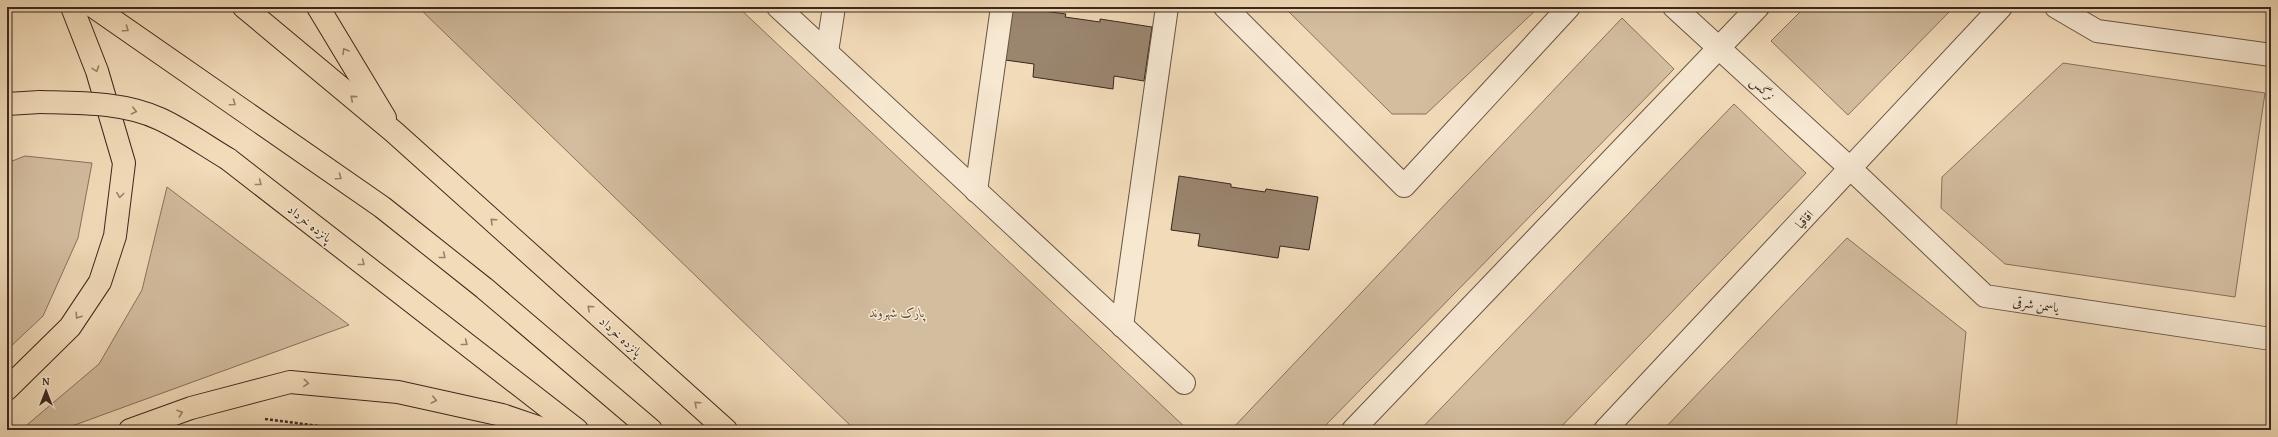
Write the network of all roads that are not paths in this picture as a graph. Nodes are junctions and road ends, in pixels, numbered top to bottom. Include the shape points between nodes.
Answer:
1 (72, 7) edge
2 (94, 7) edge
3 (244, 7) edge
4 (318, 7) edge
5 (778, 7) edge
6 (834, 7) edge
7 (1002, 7) edge
8 (1167, 7) edge
9 (1225, 7) edge
10 (1569, 7) edge
11 (1674, 7) edge
12 (1758, 7) edge
13 (2001, 7) edge
14 (2056, 7) edge
15 (1719, 47) junction
16 (827, 52) junction
17 (2271, 55) edge
18 (7, 104) edge
19 (394, 132) junction
20 (1851, 169) junction
21 (976, 191) junction
22 (1122, 326) junction
23 (2271, 339) edge
24 (1184, 384) dead end
25 (7, 389) edge
26 (130, 430) edge
27 (546, 430) edge
28 (577, 430) edge
29 (650, 430) edge
30 (726, 430) edge
31 (1353, 430) edge
32 (1605, 430) edge

1 -> 25 main road via 97,71 124,163 115,236 100,282 70,328
2 -> 29 main road via 382,207 484,288
19 -> 3 main road, پانزده خرداد
19 -> 4 main road
5 - 16 street
6 - 16 street
7 - 21 street
8 - 22 street
9 - 10 street via 1404,186
11 - 15 street, نرگس
12 - 15 street
13 - 20 street, اقاقیا
14 - 17 street via 2097,30
15 - 20 street, نرگس
15 - 31 street
16 - 21 street
18 -> 28 main road, پانزده خرداد, bridge via 101,104 137,111 160,119 228,159
30 -> 19 main road, پانزده خرداد
20 - 23 street, یاسمن شرقی via 1985,296
20 - 32 street, اقاقیا
21 - 22 street
22 - 24 street
26 -> 27 main road via 191,408 290,382 398,392 502,415

